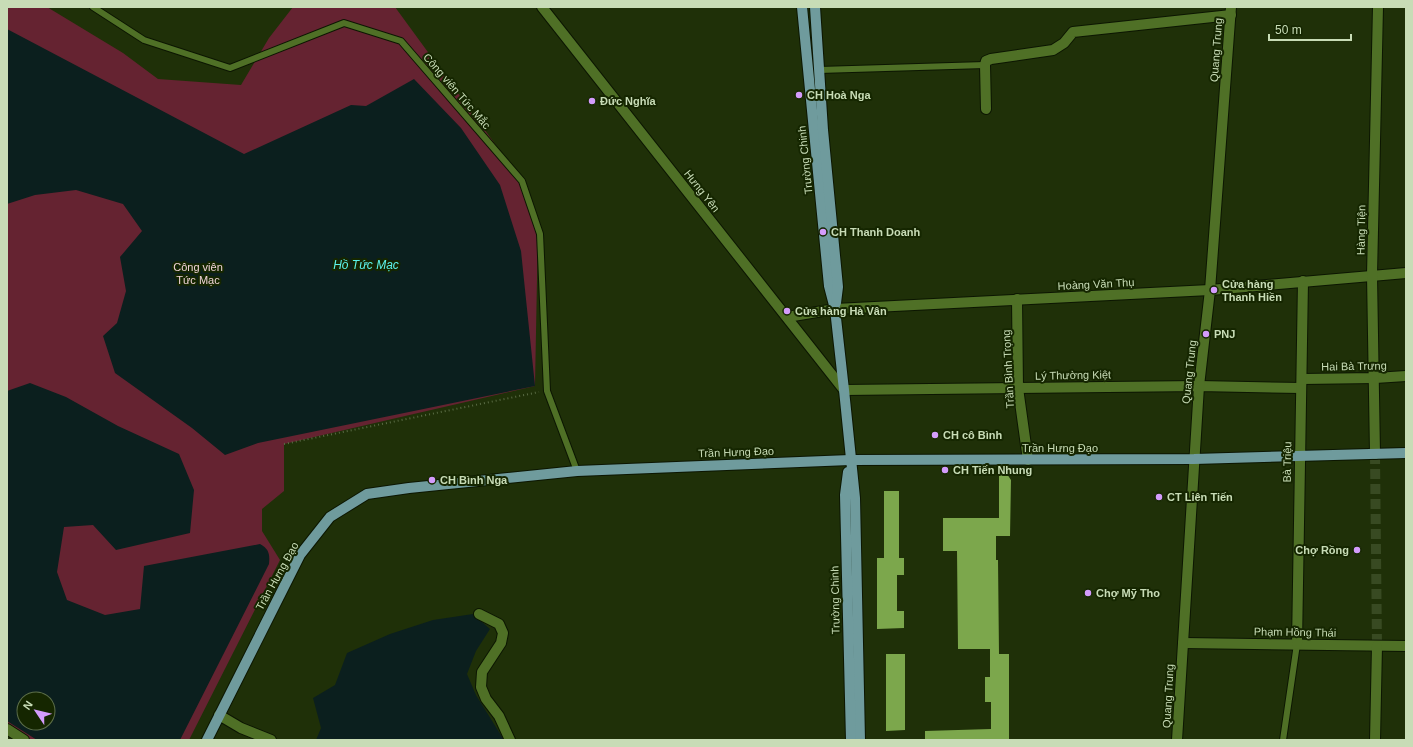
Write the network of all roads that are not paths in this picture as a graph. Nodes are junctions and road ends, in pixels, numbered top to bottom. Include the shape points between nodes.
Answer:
1 (93, 7) edge
2 (542, 7) edge
3 (802, 7) edge
4 (815, 7) edge
5 (1378, 7) edge
6 (1231, 11) edge
7 (985, 65) junction
8 (819, 70) junction
9 (986, 109) dead end
10 (819, 131) junction
11 (1406, 273) edge
12 (1372, 275) junction
13 (1303, 281) junction
14 (1210, 290) junction
15 (1017, 300) junction
16 (835, 309) junction
17 (787, 317) junction
18 (1406, 376) edge
19 (1375, 378) junction
20 (1301, 383) junction
21 (1199, 386) junction
22 (1018, 388) junction
23 (844, 390) junction
24 (1375, 454) junction
25 (1406, 454) edge
26 (1299, 457) junction
27 (1194, 459) junction
28 (850, 460) junction
29 (1028, 460) junction
30 (577, 471) junction
31 (479, 614) dead end
32 (1183, 643) junction
33 (1297, 644) junction
34 (1377, 646) junction
35 (1406, 646) edge
36 (219, 715) junction
37 (7, 729) edge
38 (24, 740) edge
39 (206, 740) edge
40 (271, 740) edge
41 (510, 740) edge
42 (851, 740) edge
43 (860, 740) edge
44 (1177, 740) edge
45 (1283, 740) edge
46 (1375, 740) edge

1 - 30 lane, Công viên Tức Mắc via 144,40 230,68 344,23 401,41 522,181 540,234 547,391
2 - 17 street, Hưng Yên
3 - 10 main road, Trường Chinh
4 - 8 main road, Trường Chinh
5 - 12 street, Hàng Tiện
6 - 7 street via 1073,32 1064,43 1053,50 991,59 986,61
6 - 14 street, Quang Trung
7 - 8 lane
7 - 9 street
8 - 10 main road, Trường Chinh
10 - 16 main road, Trường Chinh via 830,286
11 - 12 street, Hoàng Văn Thụ
12 - 13 street, Hoàng Văn Thụ
12 - 19 street, Hàng Tiện
13 - 14 street, Hoàng Văn Thụ
13 - 20 street, Bà Triệu
14 - 15 street, Hoàng Văn Thụ
14 - 21 street, Quang Trung
15 - 16 street, Hoàng Văn Thụ
15 - 22 street, Trần Bình Trọng
16 - 17 street, Hoàng Văn Thụ
16 - 23 main road, Trường Chinh
17 - 23 street, Hưng Yên
18 - 19 street, Hai Bà Trưng
19 - 20 street, Hai Bà Trưng
19 - 24 street, Hàng Tiện
20 - 21 street, Lý Thường Kiệt
20 - 26 street, Bà Triệu
21 - 22 street, Lý Thường Kiệt
21 - 27 street, Quang Trung
22 - 23 street, Lý Thường Kiệt
22 - 29 street, Trần Bình Trọng
23 - 28 main road, Trường Chinh
24 - 25 main road, Trần Hưng Đạo
24 - 26 main road, Trần Hưng Đạo
26 - 27 main road, Trần Hưng Đạo
26 - 33 street, Bà Triệu
27 - 29 main road, Trần Hưng Đạo
27 - 32 street, Quang Trung
28 - 29 main road, Trần Hưng Đạo
28 - 30 main road, Trần Hưng Đạo
28 - 42 main road, Trường Chinh via 845,495
28 - 43 main road, Trường Chinh via 855,498
30 - 36 main road, Trần Hưng Đạo via 367,494 330,517 300,554
31 - 41 street via 499,624 503,633 501,643 482,672 481,687
32 - 33 street, Phạm Hồng Thái
32 - 44 street, Quang Trung
33 - 34 street, Phạm Hồng Thái
33 - 45 lane
34 - 35 street, Phạm Hồng Thái
34 - 46 street
36 - 39 main road, Trần Hưng Đạo
36 - 40 street via 241,728
37 - 38 street

